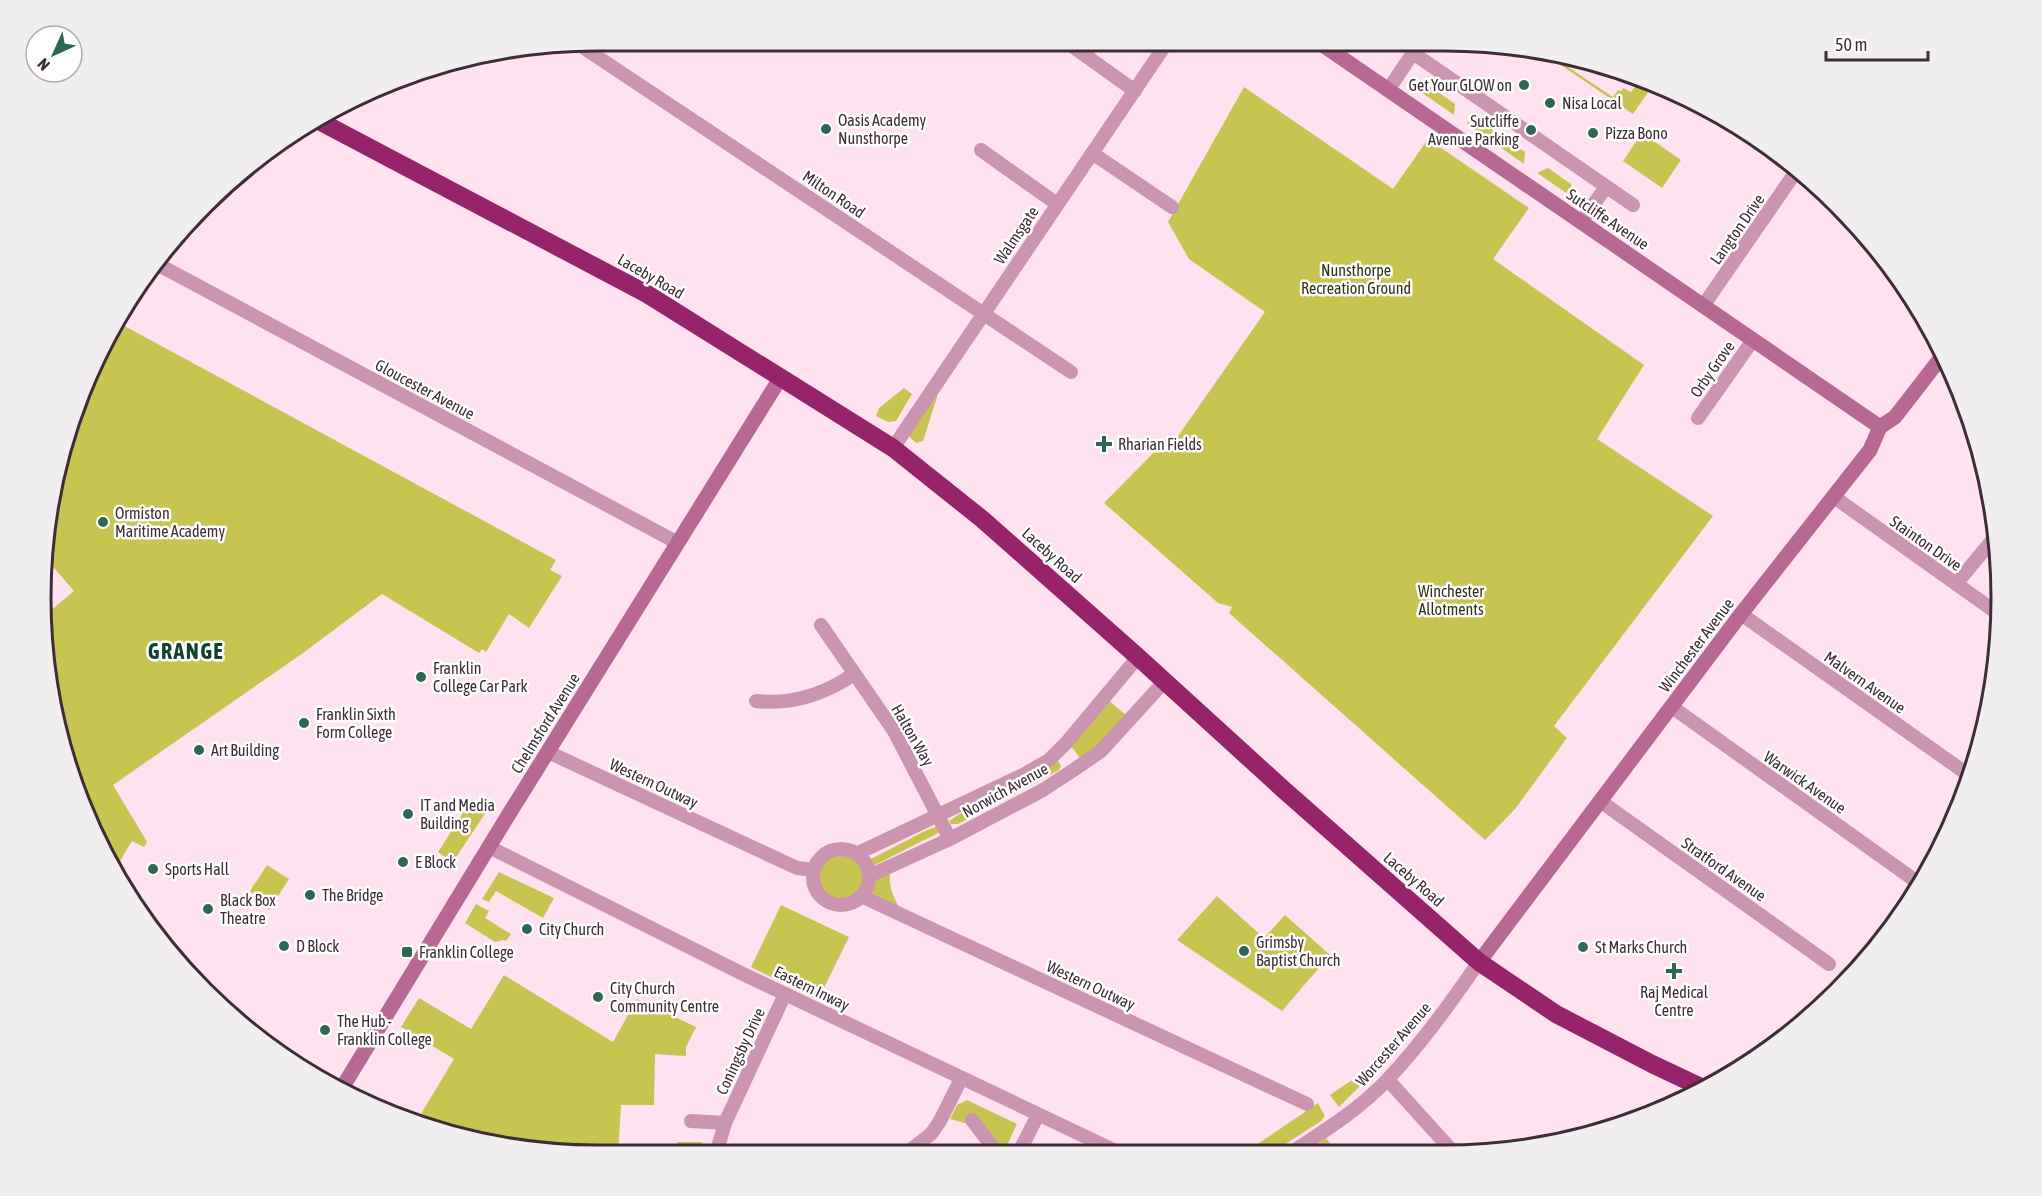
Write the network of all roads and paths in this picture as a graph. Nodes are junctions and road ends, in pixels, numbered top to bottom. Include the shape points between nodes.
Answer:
1 (589, 51) edge
2 (1079, 51) edge
3 (1161, 51) edge
4 (1330, 51) edge
5 (1410, 51) edge
6 (1418, 51) edge
7 (1388, 90) junction
8 (1135, 91) junction
9 (324, 124) edge
10 (981, 150) dead end
11 (1092, 153) junction
12 (1792, 177) edge
13 (1606, 186) junction
14 (1057, 204) junction
15 (1634, 205) dead end
16 (1172, 207) dead end
17 (1581, 222) junction
18 (163, 267) edge
19 (1703, 306) junction
20 (983, 314) junction
21 (1753, 340) junction
22 (1937, 361) edge
23 (1071, 372) dead end
24 (781, 377) junction
25 (1698, 418) dead end
26 (1880, 427) junction
27 (893, 448) junction
28 (1834, 497) junction
29 (678, 543) junction
30 (1988, 545) edge
31 (1956, 584) junction
32 (1991, 608) edge
33 (1741, 614) junction
34 (821, 625) dead end
35 (1138, 657) junction
36 (854, 674) junction
37 (1164, 682) junction
38 (756, 701) dead end
39 (1672, 707) junction
40 (1059, 751) junction
41 (548, 752) junction
42 (1075, 770) junction
43 (1963, 771) edge
44 (1600, 801) junction
45 (938, 816) junction
46 (950, 838) junction
47 (489, 847) junction
48 (856, 854) junction
49 (814, 870) junction
50 (868, 876) junction
51 (1913, 879) edge
52 (861, 896) junction
53 (1479, 962) junction
54 (1829, 964) dead end
55 (785, 994) junction
56 (961, 1079) junction
57 (1388, 1080) junction
58 (345, 1083) edge
59 (1695, 1084) edge
60 (1307, 1104) dead end
61 (1038, 1115) junction
62 (972, 1120) dead end
63 (691, 1121) dead end
64 (725, 1123) junction
65 (719, 1145) edge
66 (917, 1145) edge
67 (991, 1145) edge
68 (1023, 1145) edge
69 (1103, 1145) edge
70 (1302, 1145) edge
71 (1447, 1145) edge

1 - 20 street, Milton Road
2 - 8 street
3 - 8 street, Walmsgate
4 - 7 street, Sutcliffe Avenue
5 - 7 street
6 - 13 street
7 - 17 street, Sutcliffe Avenue
8 - 11 street, Walmsgate
9 - 24 highway, Laceby Road via 647,294
10 - 14 street
11 - 14 street, Walmsgate
11 - 16 street
12 - 19 street, Langton Drive
13 - 15 street
13 - 17 street
14 - 20 street, Walmsgate
17 - 19 street, Sutcliffe Avenue
18 - 29 street, Gloucester Avenue
19 - 21 street, Sutcliffe Avenue
20 - 23 street, Milton Road
20 - 27 street, Walmsgate
21 - 25 street, Orby Grove
21 - 26 street, Sutcliffe Avenue
22 - 26 street, Winchester Avenue via 1895,417
24 - 27 highway, Laceby Road
24 - 29 street, Chelmsford Avenue
26 - 28 street, Winchester Avenue via 1870,450
27 - 35 highway, Laceby Road via 982,519
28 - 31 street, Stainton Drive
28 - 33 street, Winchester Avenue
29 - 41 street, Chelmsford Avenue
30 - 31 street
31 - 32 street, Stainton Drive
33 - 39 street, Winchester Avenue
33 - 43 street, Malvern Avenue
34 - 36 street, Halton Way
35 - 37 highway, Laceby Road
35 - 40 street, Norwich Avenue
36 - 38 street via 834,688 808,697
36 - 45 street, Halton Way via 894,731
37 - 42 street, Norwich Avenue via 1101,751
37 - 53 highway, Laceby Road
39 - 44 street, Winchester Avenue
39 - 51 street, Warwick Avenue
40 - 42 street, Norwich Avenue
40 - 45 street, Norwich Avenue via 1023,775
41 - 47 street, Chelmsford Avenue
41 - 49 street, Western Outway via 797,868
42 - 46 street, Norwich Avenue
44 - 53 street, Winchester Avenue
44 - 54 street, Stratford Avenue
45 - 46 street, Norwich Avenue
45 - 48 street, Norwich Avenue
46 - 50 street, Norwich Avenue
47 - 55 street, Eastern Inway
47 - 58 street, Chelmsford Avenue
48 - 49 street via 833,850 818,861
48 - 50 street via 863,860
49 - 52 street via 815,888 827,901 844,904
50 - 52 street
52 - 60 street, Western Outway
53 - 57 street, Worcester Avenue
53 - 59 highway, Laceby Road via 1556,1014
55 - 56 street, Eastern Inway
55 - 64 street, Coningsby Drive
56 - 61 street, Eastern Inway
56 - 66 street via 931,1134
57 - 70 street, Worcester Avenue
57 - 71 street
61 - 68 street
61 - 69 street, Eastern Inway
62 - 67 street
63 - 64 street
64 - 65 street, Coningsby Drive

